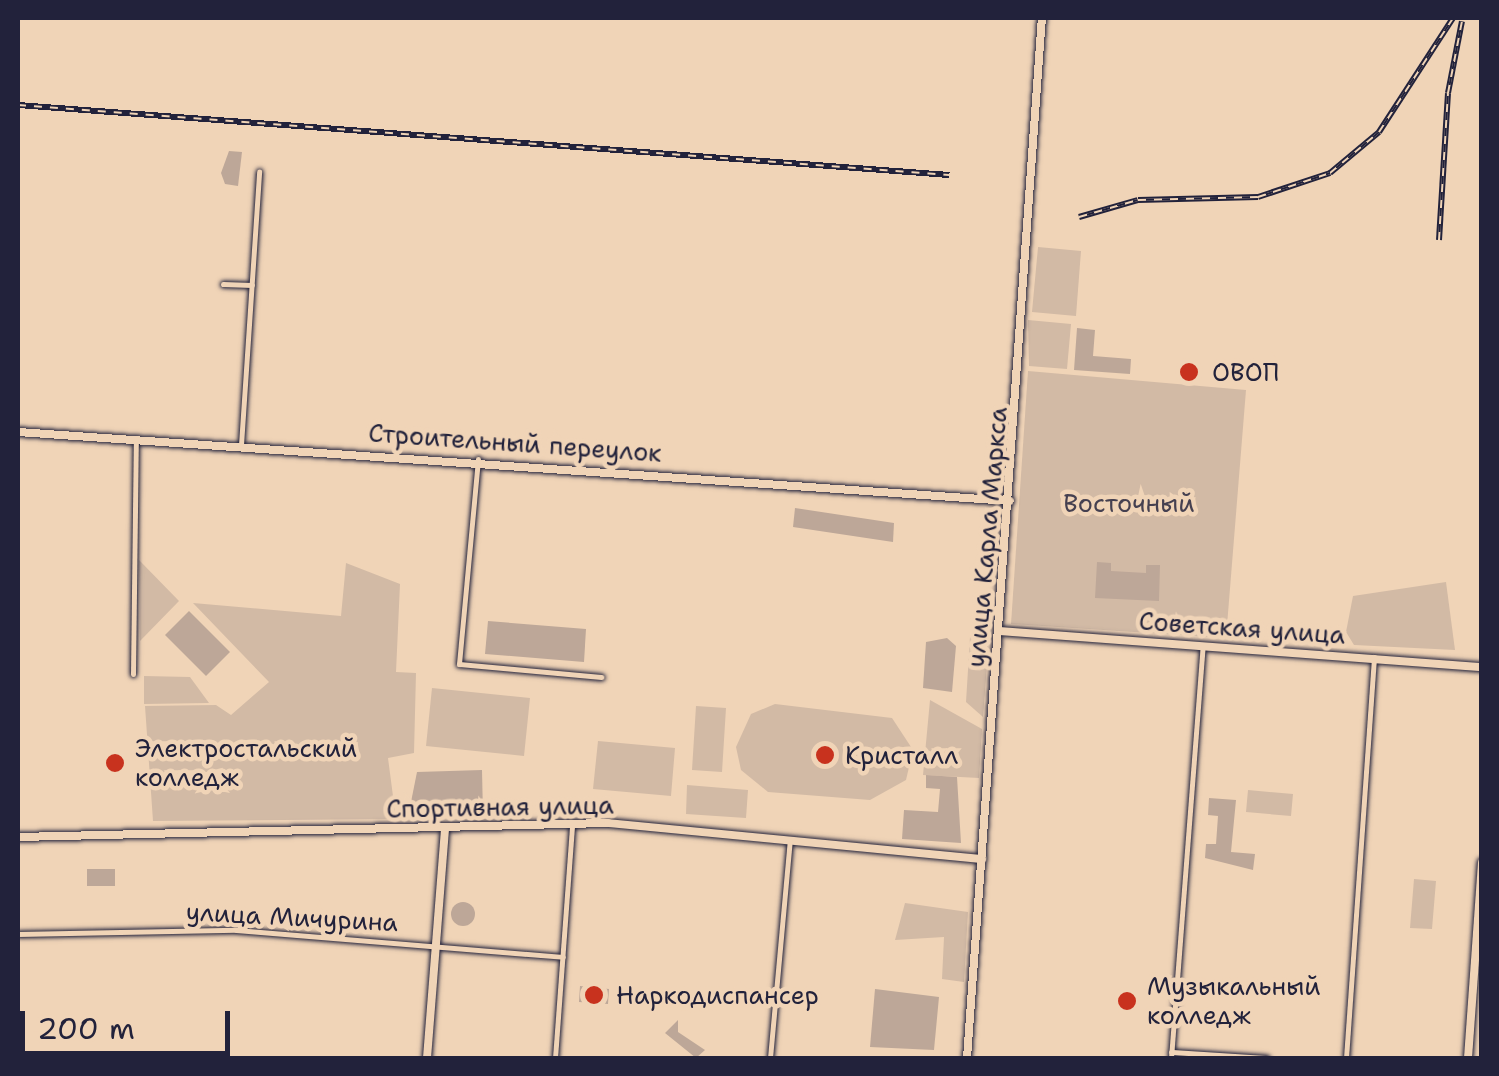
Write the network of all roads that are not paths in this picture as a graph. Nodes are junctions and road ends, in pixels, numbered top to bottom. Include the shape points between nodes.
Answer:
1 (1042, 18) edge
2 (259, 172) dead end
3 (222, 284) dead end
4 (252, 285) junction
5 (18, 432) edge
6 (136, 439) junction
7 (240, 445) junction
8 (478, 459) junction
9 (1010, 501) junction
10 (1000, 631) junction
11 (1203, 645) junction
12 (1374, 657) junction
13 (1482, 667) edge
14 (133, 674) dead end
15 (601, 677) dead end
16 (572, 824) junction
17 (445, 829) junction
18 (18, 837) edge
19 (790, 840) junction
20 (982, 859) junction
21 (1482, 863) edge
22 (18, 934) edge
23 (435, 945) junction
24 (563, 958) junction
25 (1171, 1055) edge
26 (426, 1058) edge
27 (555, 1058) edge
28 (770, 1058) edge
29 (967, 1058) edge
30 (1267, 1058) edge
31 (1346, 1058) edge
32 (1468, 1058) edge

1 - 9 street, улица Карла Маркса
2 - 4 street
3 - 4 street
4 - 7 street
5 - 6 street, Строительный переулок
6 - 7 street, Строительный переулок
6 - 14 street
7 - 8 street, Строительный переулок
8 - 9 street, Строительный переулок
8 - 15 street via 459,664
9 - 10 street, улица Карла Маркса
10 - 11 street, Советская улица
10 - 20 street, улица Карла Маркса
11 - 12 street, Советская улица
11 - 25 street
12 - 13 street, Советская улица
12 - 31 street
16 - 17 street, Спортивная улица
16 - 19 street, Спортивная улица
16 - 24 street
17 - 18 street, Спортивная улица
17 - 23 street
19 - 20 street, Спортивная улица
19 - 28 street
20 - 29 street, улица Карла Маркса
21 - 32 street
22 - 23 street, улица Мичурина via 236,930
23 - 24 street, улица Мичурина
23 - 26 street
24 - 27 street
25 - 30 street

